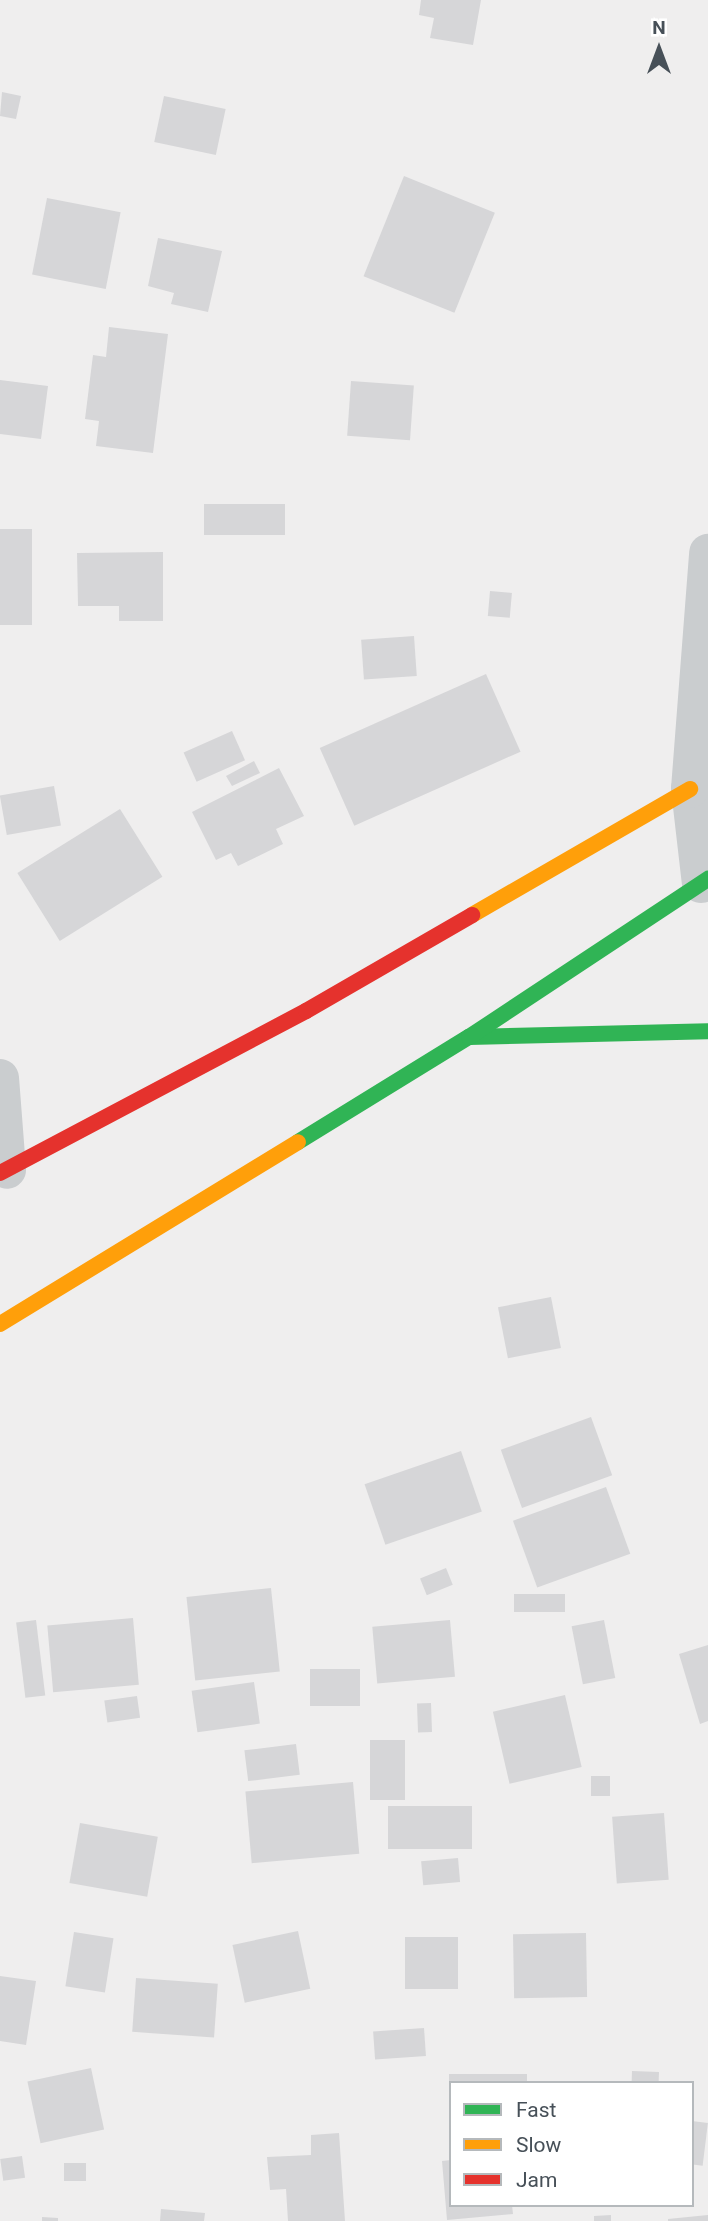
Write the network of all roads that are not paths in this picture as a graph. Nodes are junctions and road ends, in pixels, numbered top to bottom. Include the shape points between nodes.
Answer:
1 (708, 553) edge
2 (690, 789) junction
3 (704, 882) edge
4 (708, 1031) edge
5 (469, 1037) junction
6 (0, 1079) edge
7 (4, 1172) edge
8 (0, 1324) edge

1 - 2 street
2 - 3 street
2 - 7 street via 306,1011
3 - 5 street
4 - 5 street
5 - 8 street
6 - 7 street

